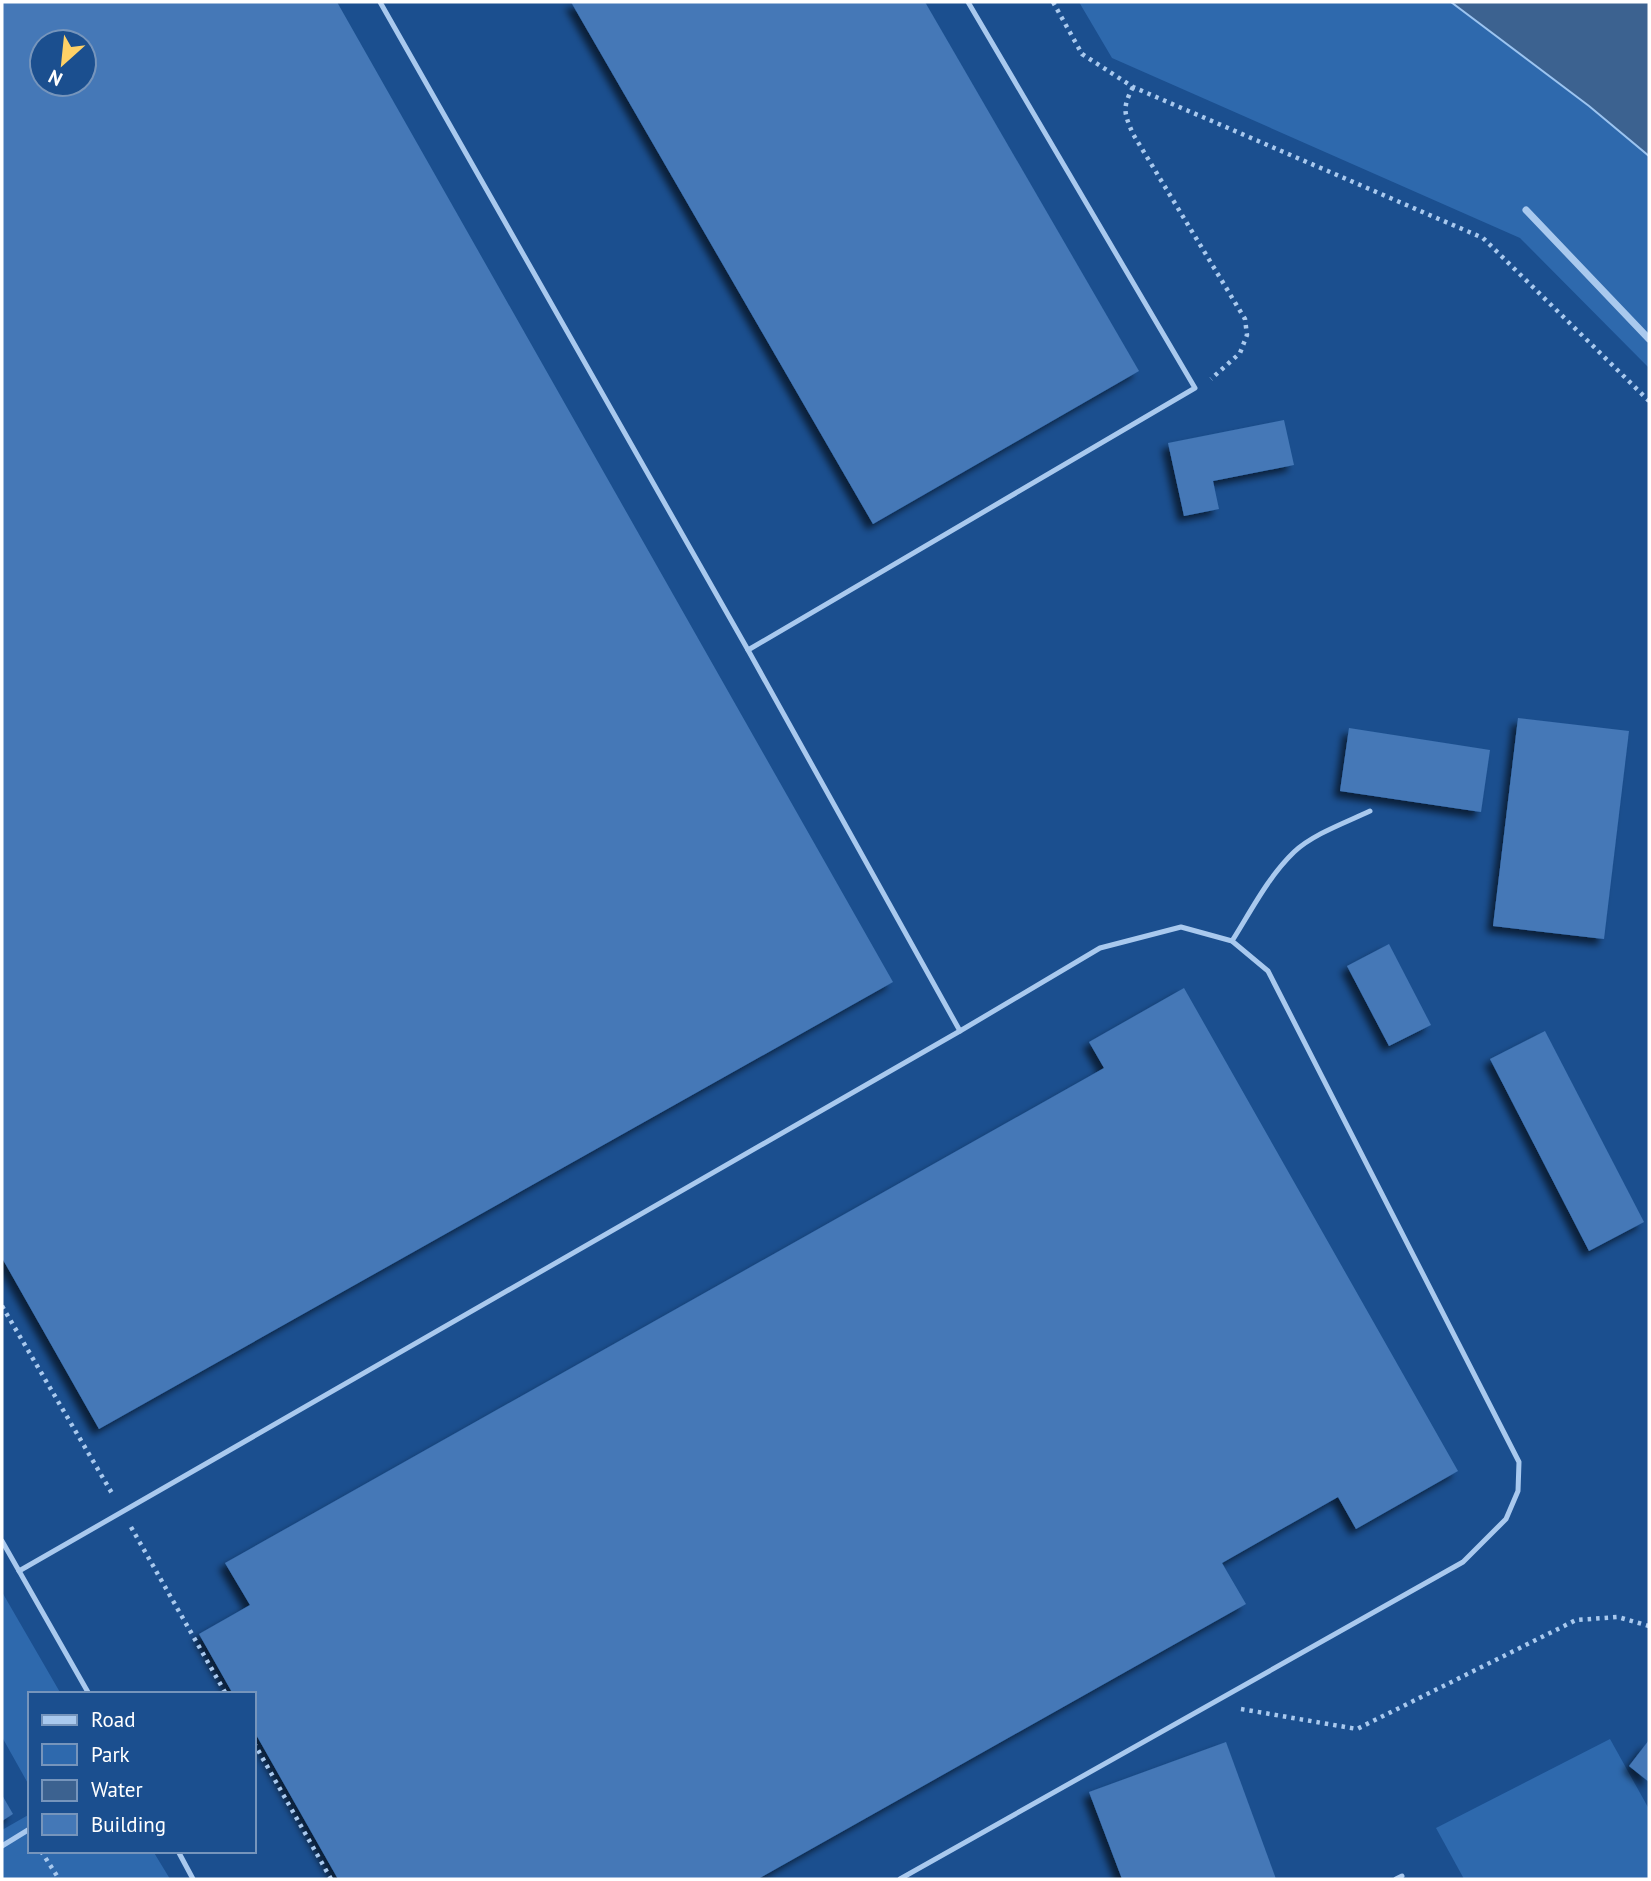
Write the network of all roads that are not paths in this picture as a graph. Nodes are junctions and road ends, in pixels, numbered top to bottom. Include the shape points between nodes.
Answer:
1 (380, 2) edge
2 (968, 2) edge
3 (1526, 210) dead end
4 (1649, 339) edge
5 (748, 650) junction
6 (1370, 811) dead end
7 (1232, 941) junction
8 (960, 1031) junction
9 (2, 1541) edge
10 (19, 1571) junction
11 (88, 1692) edge
12 (28, 1830) dead end
13 (2, 1846) edge
14 (179, 1853) edge
15 (1402, 1876) dead end
16 (193, 1879) edge
17 (900, 1879) edge
18 (1396, 1879) edge

1 - 5 lane
2 - 5 lane via 1195,388
3 - 4 street
5 - 8 lane
6 - 7 lane via 1295,850 1271,878
7 - 8 lane via 1181,927 1100,948
7 - 17 lane via 1268,971 1519,1462 1518,1491 1506,1519 1463,1562
8 - 10 lane
9 - 10 lane
10 - 11 lane
12 - 13 lane
14 - 16 lane
15 - 18 lane

